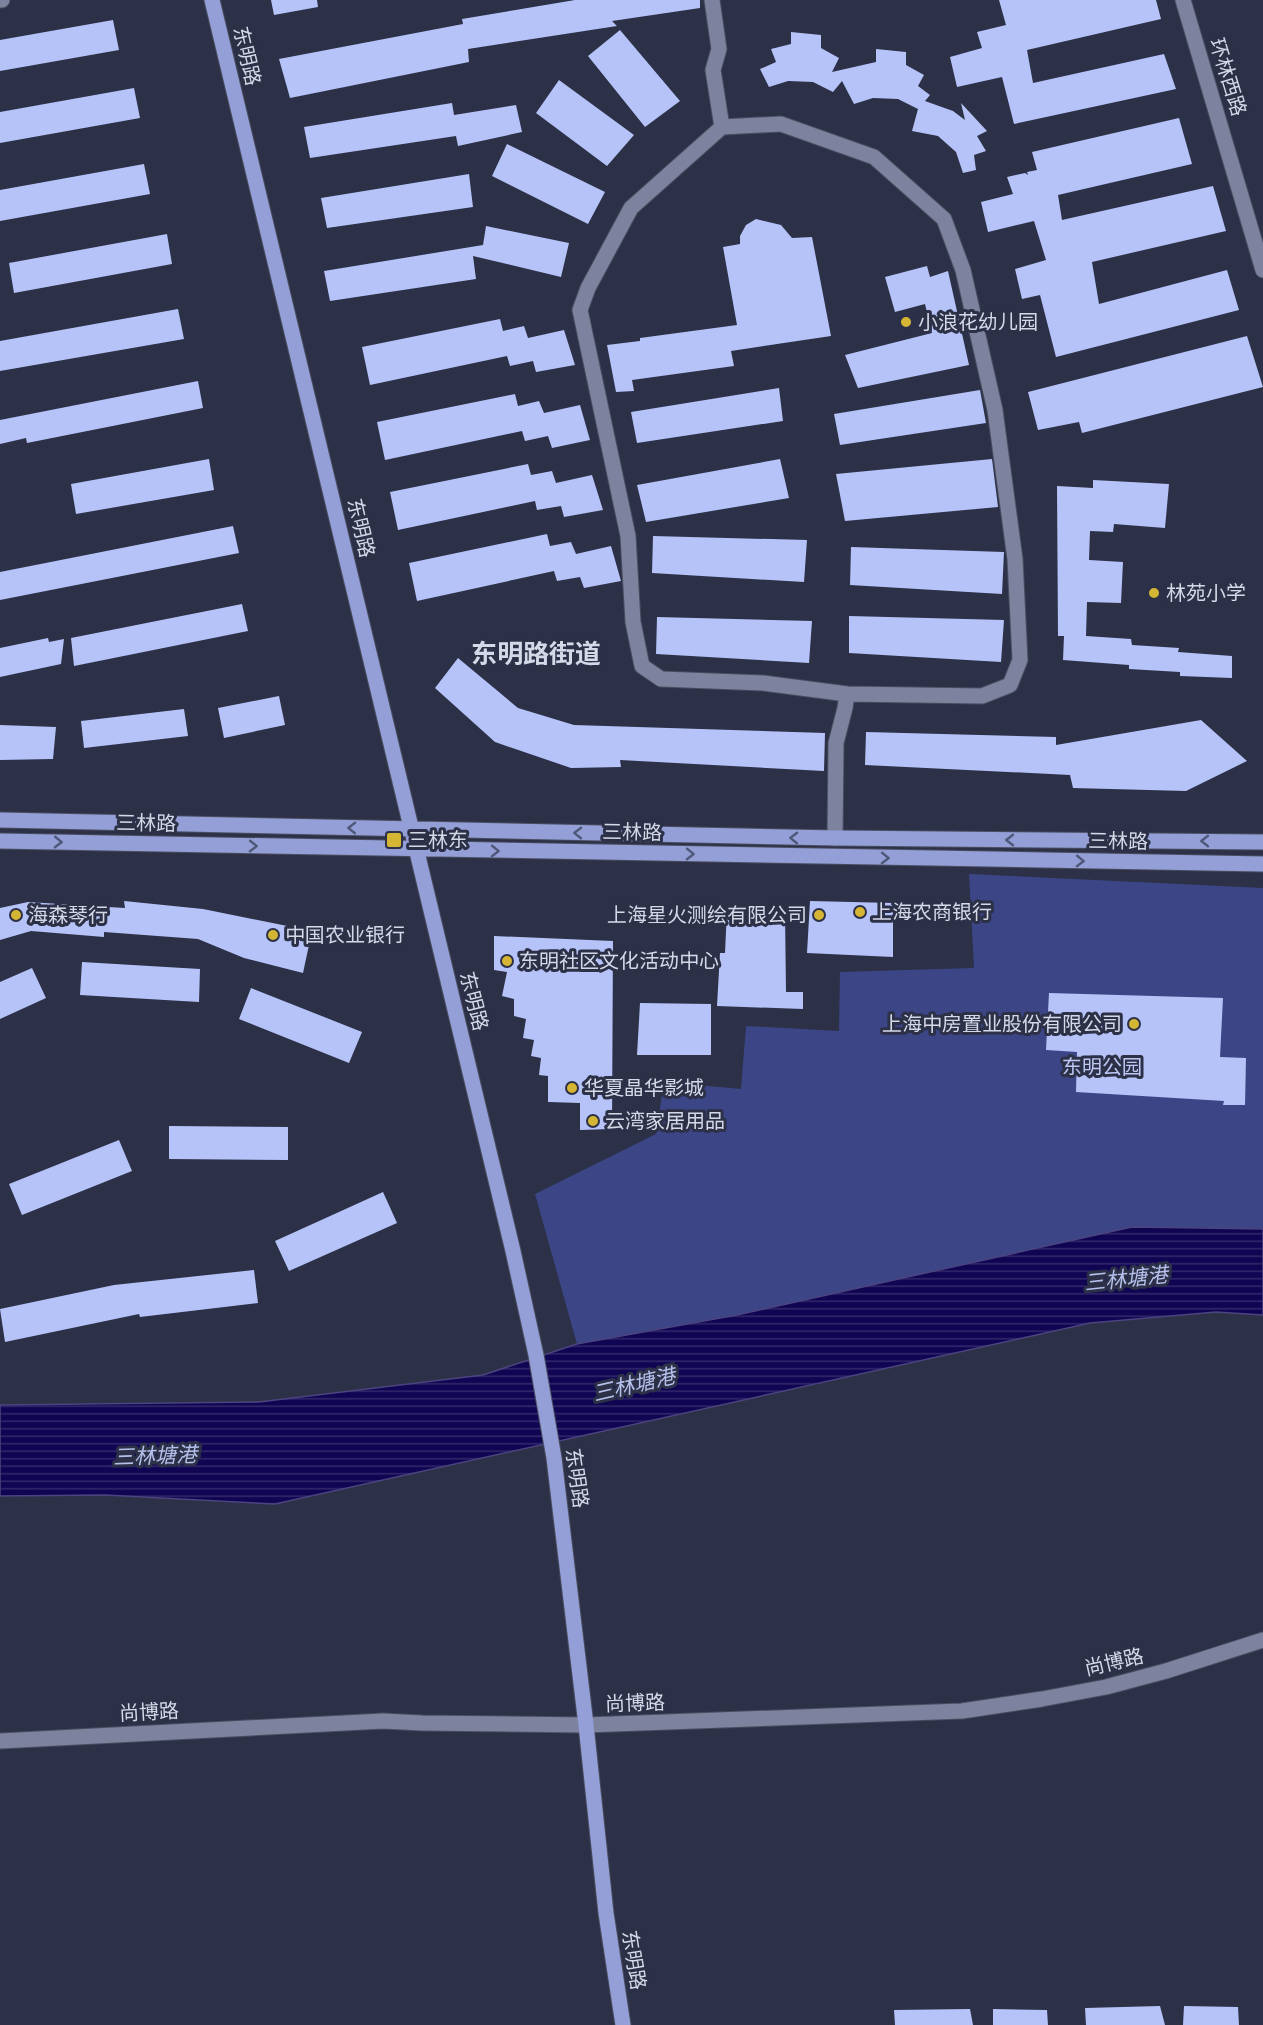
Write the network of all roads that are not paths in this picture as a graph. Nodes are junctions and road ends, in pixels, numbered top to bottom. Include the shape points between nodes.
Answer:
1 (212, 0) edge
2 (712, 0) edge
3 (1183, 0) edge
4 (722, 127) junction
5 (1263, 270) edge
6 (847, 694) junction
7 (0, 820) edge
8 (411, 830) junction
9 (835, 838) junction
10 (0, 841) edge
11 (1263, 842) edge
12 (416, 849) junction
13 (1263, 864) edge
14 (1263, 1640) edge
15 (586, 1725) junction
16 (0, 1741) edge
17 (623, 2025) edge

1 - 8 main road, 东明路
2 - 4 street via 720,50 713,70
3 - 5 street, 环林西路
4 - 6 street via 631,208 580,310 628,536 633,622 639,654 642,666 661,679 764,683
4 - 6 street via 781,124 874,157 944,219 963,270 995,410 1015,559 1020,660 1010,686 982,696
6 - 9 street via 836,743
8 -> 7 main road, 三林路
9 -> 8 main road, 三林路
8 - 12 main road, 东明路
11 -> 9 main road, 三林路
10 -> 12 main road, 三林路
12 -> 13 main road, 三林路
12 - 15 main road, 东明路 via 536,1354 554,1458
14 - 15 street, 尚博路 via 1106,1686 962,1711
15 - 16 street, 尚博路 via 383,1721
15 - 17 main road, 东明路 via 606,1913

